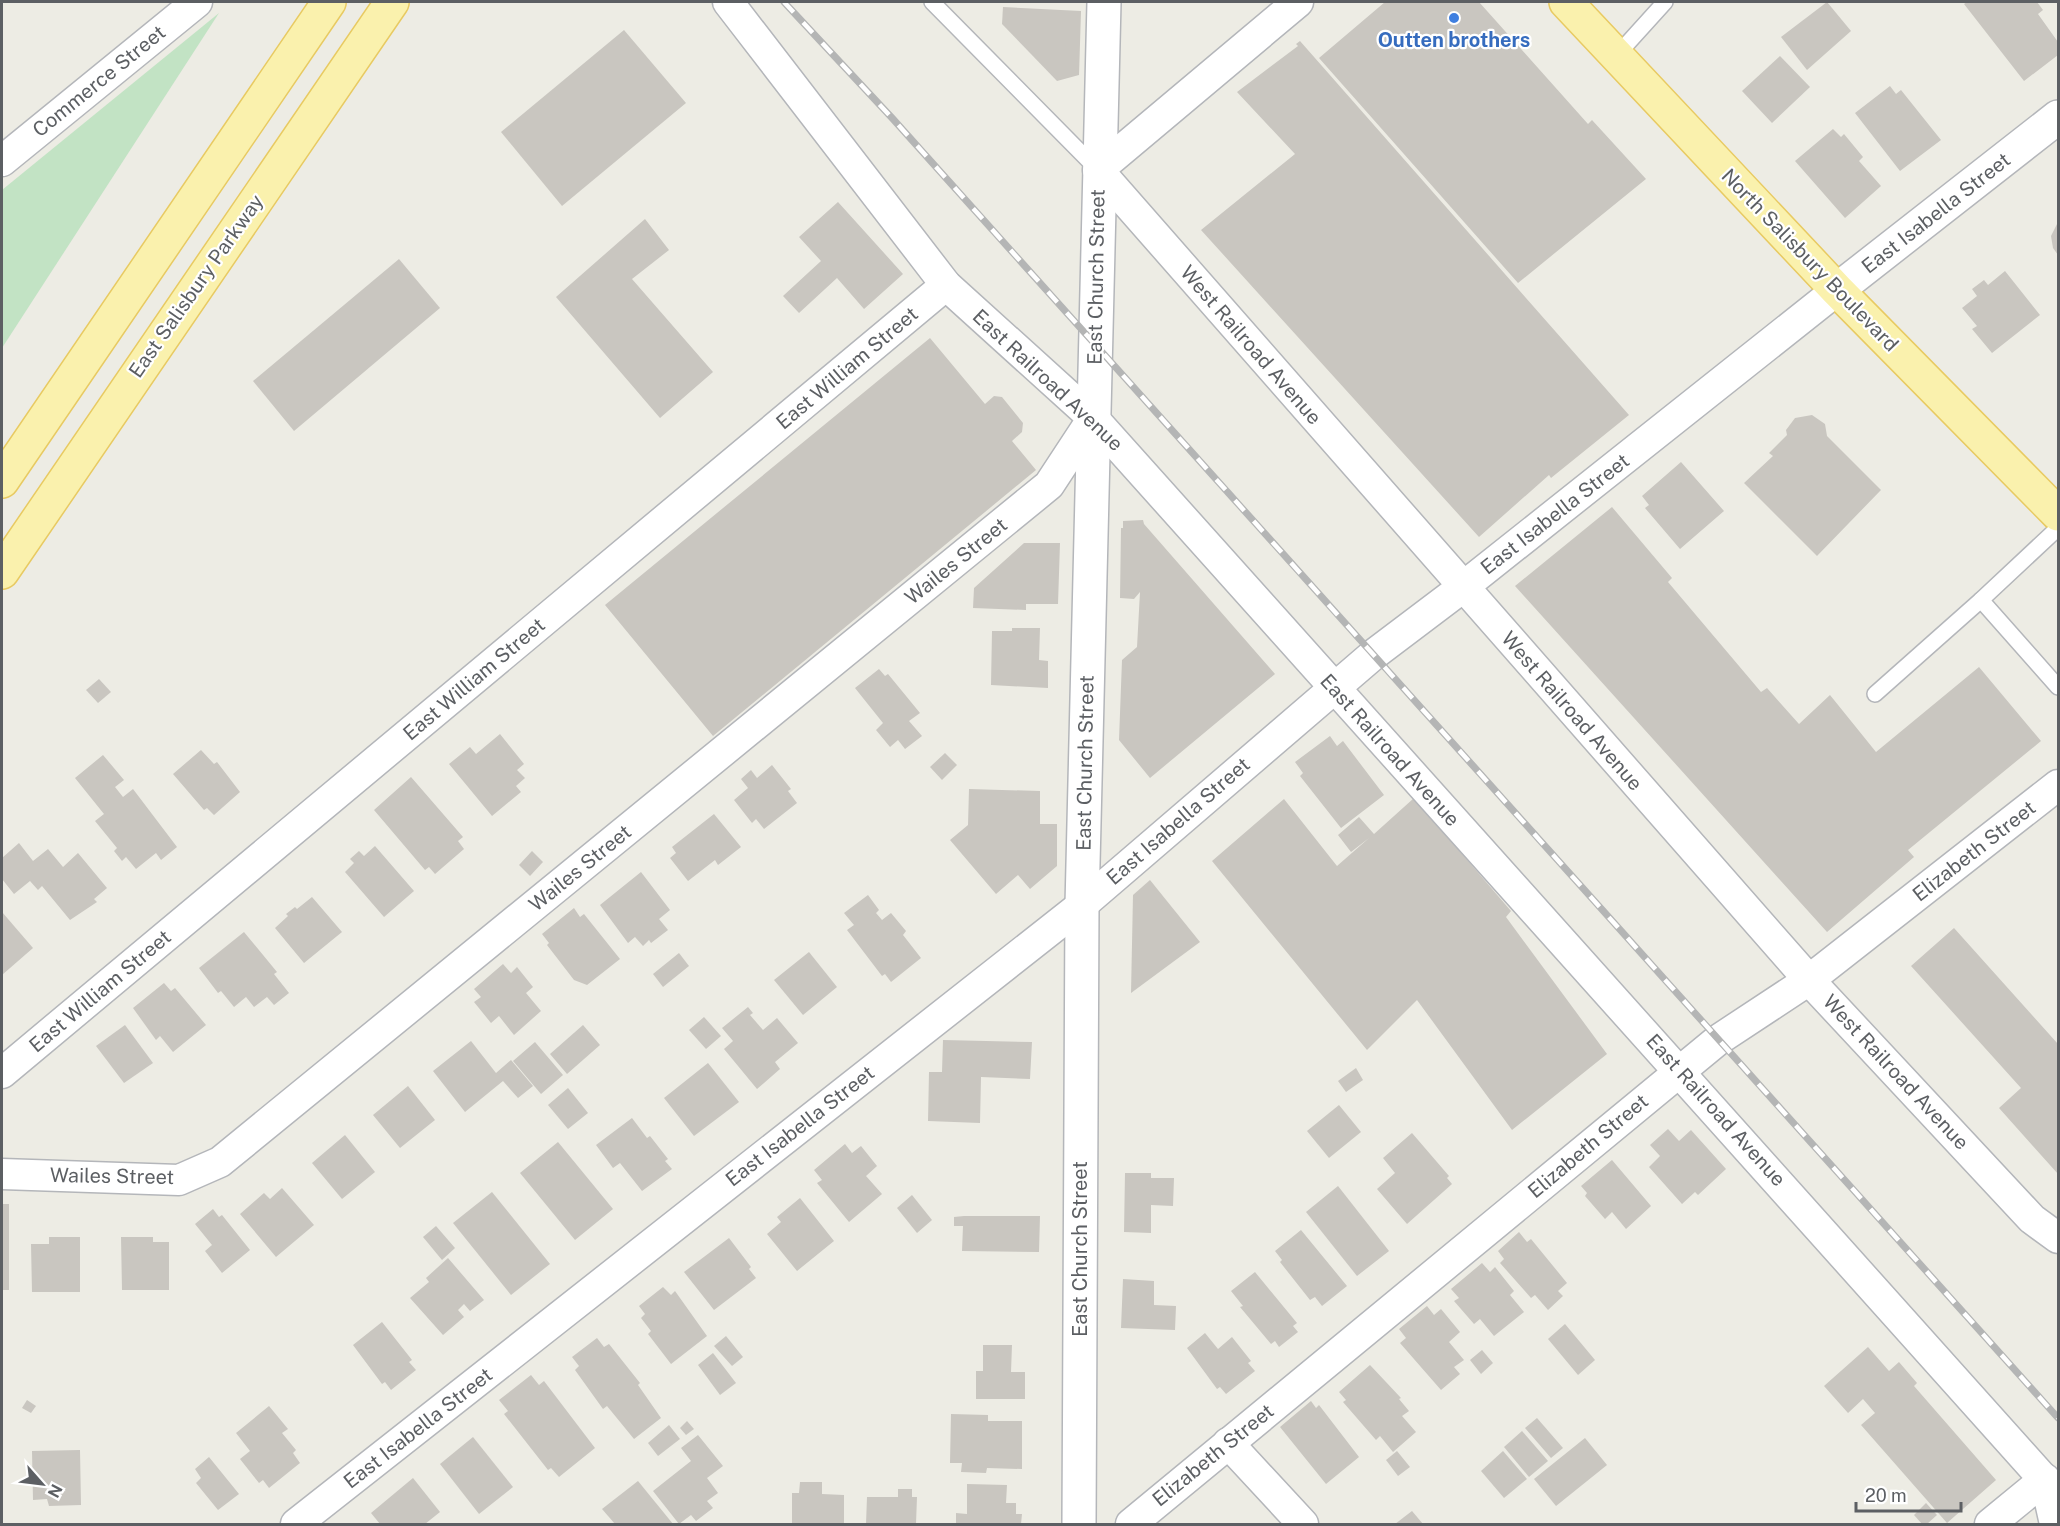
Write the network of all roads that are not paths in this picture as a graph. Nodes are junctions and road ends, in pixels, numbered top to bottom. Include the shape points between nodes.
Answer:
1 (197, 2) edge
2 (329, 2) edge
3 (392, 2) edge
4 (728, 2) edge
5 (932, 2) edge
6 (1104, 2) edge
7 (1298, 2) edge
8 (1566, 2) edge
9 (1665, 2) edge
10 (1617, 56) junction
11 (2058, 117) edge
12 (2, 161) edge
13 (1098, 170) junction
14 (946, 285) junction
15 (1837, 290) junction
16 (1093, 418) junction
17 (2, 481) edge
18 (2058, 514) edge
19 (2058, 528) edge
20 (2, 572) edge
21 (1463, 587) junction
22 (1981, 600) junction
23 (1333, 687) junction
24 (2058, 687) edge
25 (1875, 694) dead end
26 (2058, 785) edge
27 (1082, 904) junction
28 (1809, 980) junction
29 (1680, 1071) junction
30 (2, 1073) edge
31 (2, 1174) edge
32 (2058, 1238) edge
33 (1228, 1443) junction
34 (2052, 1487) edge
35 (296, 1524) edge
36 (1079, 1524) edge
37 (1131, 1524) edge
38 (1303, 1524) edge
39 (1990, 1524) edge
40 (2055, 1524) edge

1 - 12 street, Commerce Street
2 - 17 main road
3 - 20 main road, East Salisbury Parkway
4 - 14 street, East Railroad Avenue
5 - 13 lane
6 - 13 street, East Church Street
7 - 13 street
8 - 10 main road, North Salisbury Boulevard
9 - 10 lane
10 - 15 main road, North Salisbury Boulevard
11 - 15 street, East Isabella Street
13 - 16 street, East Church Street
13 - 21 street, West Railroad Avenue
14 - 16 street, East Railroad Avenue
14 - 30 street, East William Street
15 - 18 main road, North Salisbury Boulevard
15 - 21 street, East Isabella Street
16 - 23 street, East Railroad Avenue
16 - 27 street, East Church Street
16 - 31 street, Wailes Street via 1049,485 220,1162 179,1180
19 - 22 lane
21 - 23 street, East Isabella Street
21 - 28 street, West Railroad Avenue
22 - 24 lane
22 - 25 lane
23 - 27 street, East Isabella Street
23 - 29 street, East Railroad Avenue
26 - 28 street, Elizabeth Street
27 - 35 street, East Isabella Street
27 - 36 street, East Church Street
28 - 29 street, Elizabeth Street via 1718,1040
28 - 32 street, West Railroad Avenue via 2032,1219
29 - 33 street, Elizabeth Street
29 - 34 street, East Railroad Avenue
33 - 37 street, Elizabeth Street
33 - 38 street
34 - 39 street
34 - 40 street

